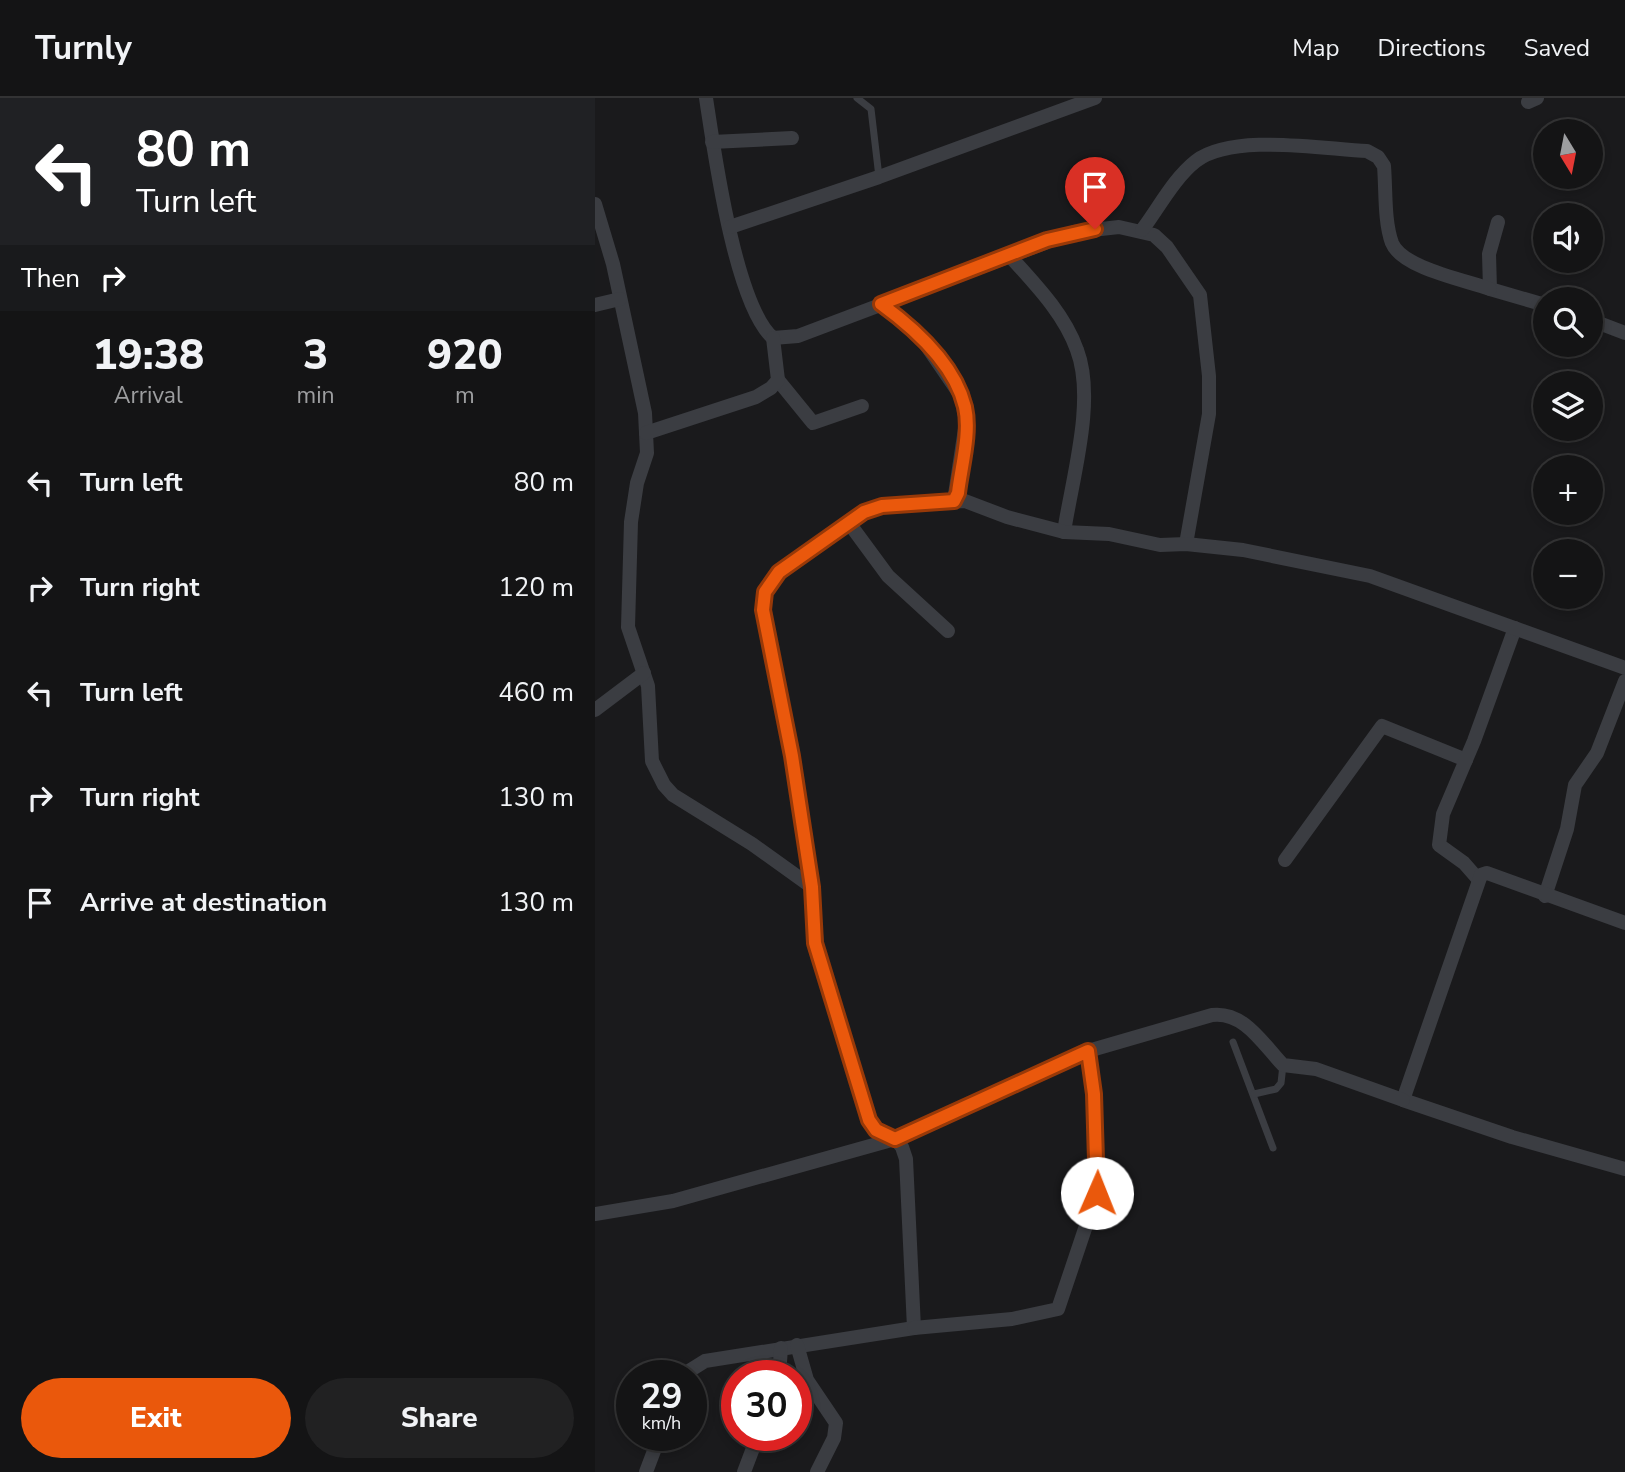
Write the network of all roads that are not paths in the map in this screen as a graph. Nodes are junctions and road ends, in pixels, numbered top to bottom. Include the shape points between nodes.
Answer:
1 (706, 98) edge
2 (857, 98) edge
3 (1094, 98) edge
4 (1076, 102) edge
5 (792, 138) dead end
6 (712, 142) junction
7 (879, 177) junction
8 (597, 214) edge
9 (1498, 222) dead end
10 (730, 227) junction
11 (1142, 230) junction
12 (1008, 254) junction
13 (1490, 289) junction
14 (620, 299) junction
15 (1533, 302) edge
16 (881, 304) junction
17 (595, 305) edge
18 (1603, 325) edge
19 (1625, 333) edge
20 (773, 338) junction
21 (778, 380) junction
22 (862, 406) dead end
23 (646, 432) junction
24 (954, 501) junction
25 (849, 523) junction
26 (1064, 532) junction
27 (1186, 544) junction
28 (1515, 628) junction
29 (948, 631) dead end
30 (1625, 668) edge
31 (644, 673) junction
32 (1625, 681) edge
33 (595, 710) edge
34 (1466, 760) junction
35 (1285, 860) dead end
36 (1478, 879) junction
37 (812, 887) junction
38 (1545, 896) junction
39 (1625, 923) edge
40 (1233, 1042) dead end
41 (1088, 1051) junction
42 (1286, 1066) junction
43 (1254, 1094) junction
44 (1403, 1100) junction
45 (895, 1139) junction
46 (1273, 1148) dead end
47 (1625, 1169) edge
48 (595, 1214) edge
49 (914, 1328) junction
50 (797, 1345) junction
51 (781, 1348) junction
52 (780, 1360) edge
53 (707, 1361) edge
54 (654, 1451) edge
55 (752, 1451) edge
56 (646, 1472) edge
57 (744, 1472) edge
58 (817, 1472) edge

1 - 6 street
2 - 7 lane via 871,109
3 - 4 street
4 - 7 street
5 - 6 street
6 - 10 street
7 - 10 street
8 - 14 street
9 - 13 street via 1489,254
10 - 20 street via 744,285 765,331
11 - 12 street via 1119,227 1074,232
11 - 13 street via 1195,162 1222,149 1261,146 1367,151 1384,166 1392,242 1399,255
11 - 27 street via 1167,247 1204,308 1209,414
12 - 16 street
12 - 26 street via 1055,309 1082,364 1081,425
13 - 15 street
14 - 17 street
14 - 23 street
16 - 20 street via 798,336
16 - 24 street via 922,339 961,396 966,422
18 - 19 street
20 - 21 street
21 - 22 street via 813,423
21 - 23 street via 756,397
23 - 31 street via 647,453 631,522 627,613
24 - 25 street via 882,506
24 - 26 street
25 - 29 street via 888,576
25 - 37 street via 779,572 765,592 763,610
26 - 27 street via 1109,534 1160,545
27 - 28 street via 1243,550 1370,576
28 - 30 street
28 - 34 street
31 - 33 street
31 - 37 street via 652,761 664,785
32 - 38 street via 1597,753 1575,785 1567,829
34 - 35 street via 1382,726
34 - 36 street via 1443,814 1439,845
36 - 38 street via 1487,873
36 - 44 street
37 - 45 street via 818,957 864,1108 876,1130
38 - 39 street
40 - 43 lane
41 - 42 street via 1223,1013 1242,1021
41 - 45 street
41 - 49 street via 1097,1193 1058,1309 1012,1319
42 - 43 lane via 1276,1089
42 - 44 street via 1306,1068
43 - 46 lane
44 - 47 street
45 - 48 street via 673,1202
45 - 49 street via 906,1160
49 - 50 street
50 - 51 street
50 - 58 street via 807,1380 836,1423 834,1438
51 - 52 street
51 - 53 street
54 - 56 street
55 - 57 street

